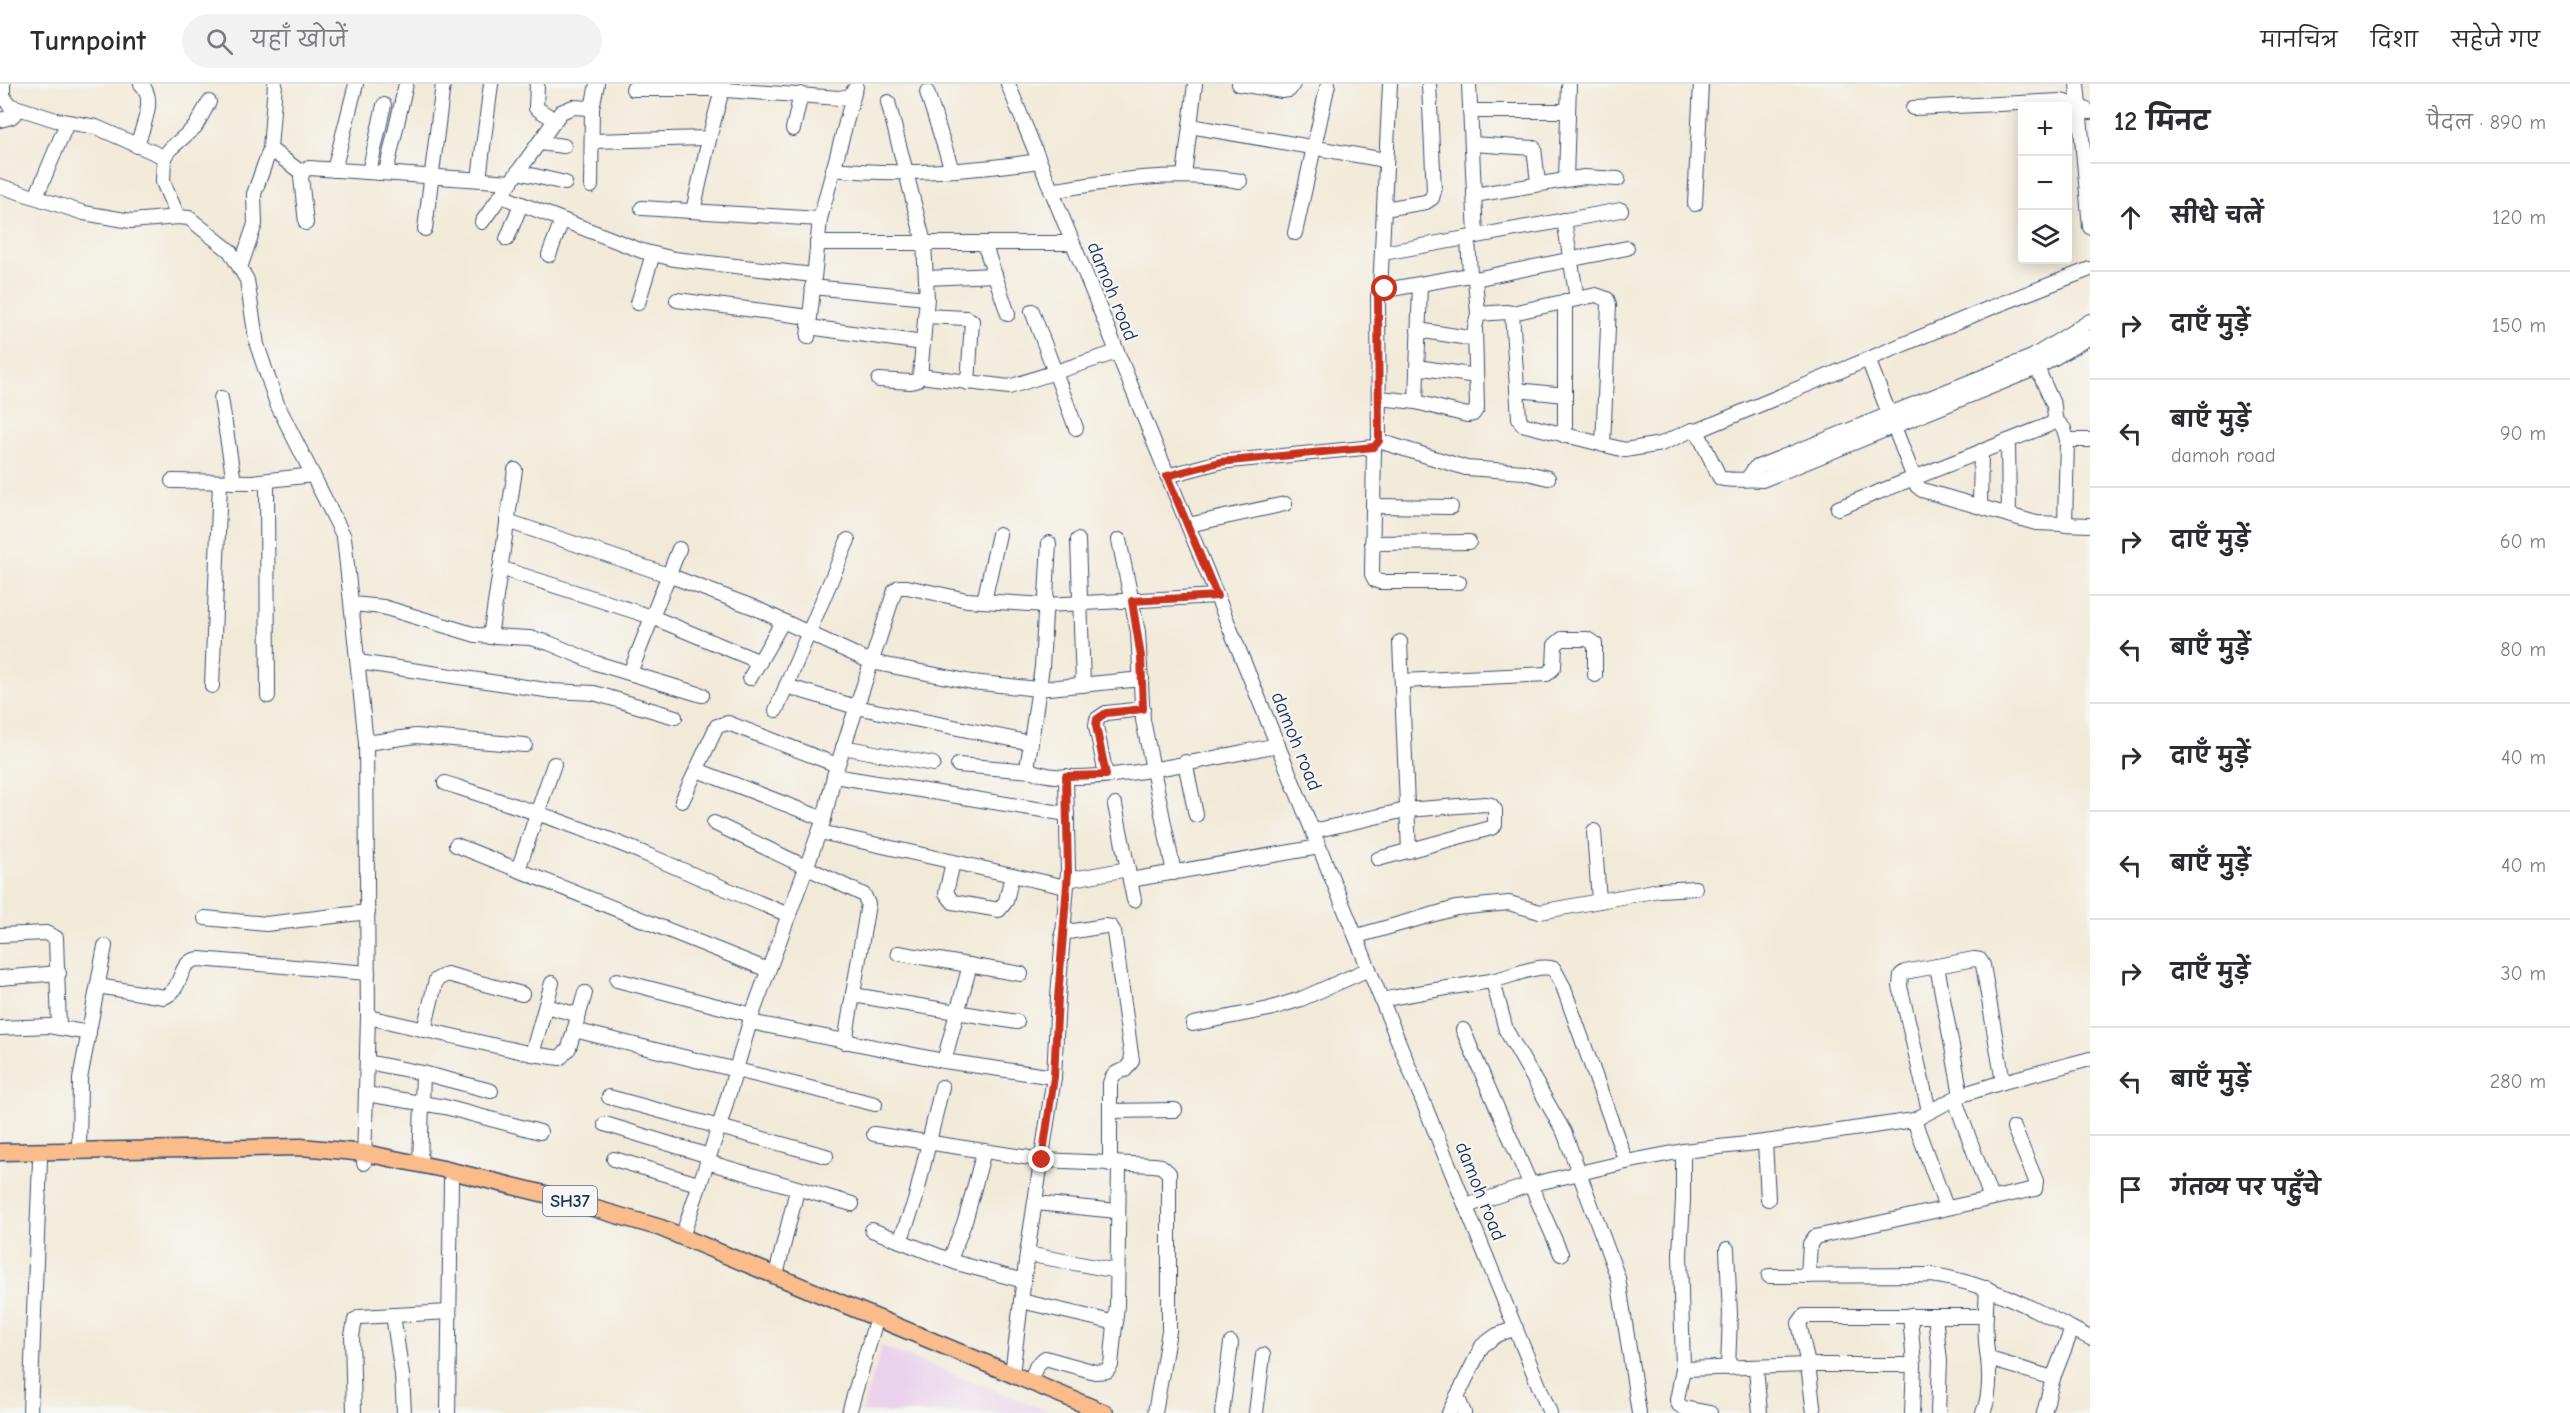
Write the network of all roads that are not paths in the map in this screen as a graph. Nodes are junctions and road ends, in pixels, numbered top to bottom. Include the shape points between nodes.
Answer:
1 (3, 84) edge
2 (141, 84) edge
3 (275, 84) edge
4 (356, 84) edge
5 (406, 84) edge
6 (443, 84) edge
7 (491, 84) edge
8 (597, 84) edge
9 (1008, 84) edge
10 (1195, 84) edge
11 (1239, 84) edge
12 (1293, 84) edge
13 (1328, 84) edge
14 (1390, 84) edge
15 (1429, 84) edge
16 (1469, 84) edge
17 (1569, 84) edge
18 (1701, 84) edge
19 (2077, 84) edge
20 (537, 85) edge
21 (715, 88) edge
22 (855, 88) edge
23 (633, 90) dead end
24 (927, 92) dead end
25 (801, 94) junction
26 (209, 102) dead end
27 (888, 102) dead end
28 (384, 105) dead end
29 (592, 108) junction
30 (1913, 108) dead end
31 (20, 109) junction
32 (2085, 109) edge
33 (1470, 111) junction
34 (1568, 111) junction
35 (0, 120) edge
36 (555, 120) junction
37 (67, 123) junction
38 (1190, 126) junction
39 (793, 129) dead end
40 (710, 135) junction
41 (592, 141) junction
42 (539, 142) junction
43 (1472, 144) junction
44 (138, 146) junction
45 (564, 146) dead end
46 (1313, 148) junction
47 (270, 149) junction
48 (164, 158) junction
49 (1385, 160) junction
50 (1039, 161) junction
51 (833, 169) junction
52 (333, 170) junction
53 (952, 170) junction
54 (369, 172) junction
55 (386, 172) junction
56 (302, 173) junction
57 (906, 173) junction
58 (433, 175) junction
59 (1184, 176) junction
60 (515, 177) junction
61 (479, 179) junction
62 (1566, 179) junction
63 (1618, 179) dead end
64 (1240, 181) dead end
65 (566, 183) dead end
66 (1538, 183) junction
67 (0, 186) edge
68 (591, 186) dead end
69 (1051, 191) junction
70 (1474, 195) junction
71 (501, 196) junction
72 (36, 197) junction
73 (521, 204) junction
74 (1695, 204) dead end
75 (642, 208) dead end
76 (1384, 209) junction
77 (1621, 210) dead end
78 (693, 211) junction
79 (178, 217) junction
80 (820, 219) junction
81 (562, 220) junction
82 (1564, 220) junction
83 (482, 222) dead end
84 (306, 223) dead end
85 (2090, 227) edge
86 (425, 229) dead end
87 (1295, 233) dead end
88 (1472, 237) junction
89 (507, 239) dead end
90 (817, 243) junction
91 (924, 243) junction
92 (984, 243) junction
93 (1072, 243) junction
94 (1627, 248) dead end
95 (1383, 253) junction
96 (653, 254) junction
97 (549, 255) dead end
98 (1571, 259) junction
99 (240, 268) junction
100 (2090, 269) edge
101 (995, 275) junction
102 (1473, 277) junction
103 (926, 278) junction
104 (812, 281) junction
105 (1420, 285) junction
106 (1380, 291) junction
107 (927, 298) junction
108 (677, 300) dead end
109 (1571, 300) junction
110 (638, 303) dead end
111 (1032, 311) dead end
112 (1512, 313) junction
113 (1008, 314) dead end
114 (1478, 314) junction
115 (925, 315) junction
116 (2090, 321) edge
117 (809, 327) junction
118 (1418, 330) junction
119 (2090, 336) edge
120 (1475, 339) junction
121 (923, 343) junction
122 (1117, 352) junction
123 (1868, 359) junction
124 (2034, 362) junction
125 (1417, 367) junction
126 (1056, 373) junction
127 (920, 376) junction
128 (1476, 376) junction
129 (879, 380) dead end
130 (969, 383) junction
131 (1517, 390) junction
132 (1565, 395) junction
133 (220, 398) dead end
134 (1380, 398) junction
135 (1416, 402) junction
136 (2055, 419) junction
137 (1891, 421) junction
138 (1076, 428) dead end
139 (1697, 431) junction
140 (1565, 436) junction
141 (2067, 440) junction
142 (2090, 440) edge
143 (2008, 441) junction
144 (1376, 444) junction
145 (1603, 446) junction
146 (1981, 451) junction
147 (515, 470) dead end
148 (313, 475) junction
149 (1167, 476) junction
150 (1548, 478) dead end
151 (1913, 478) junction
152 (172, 481) dead end
153 (267, 481) junction
154 (220, 482) junction
155 (234, 482) junction
156 (1285, 504) dead end
157 (1373, 506) junction
158 (1980, 506) junction
159 (1451, 507) dead end
160 (1838, 508) dead end
161 (2009, 515) junction
162 (507, 521) junction
163 (1188, 525) junction
164 (2066, 525) junction
165 (2090, 525) edge
166 (999, 534) dead end
167 (848, 540) dead end
168 (1078, 540) dead end
169 (1119, 540) dead end
170 (1469, 542) dead end
171 (1049, 543) dead end
172 (1372, 543) junction
173 (679, 549) dead end
174 (500, 568) junction
175 (668, 575) junction
176 (1459, 582) dead end
177 (1217, 596) junction
178 (1132, 601) junction
179 (984, 602) junction
180 (1079, 603) junction
181 (353, 604) junction
182 (1046, 605) junction
183 (652, 617) junction
184 (783, 621) junction
185 (808, 633) junction
186 (490, 637) junction
187 (1400, 642) dead end
188 (358, 662) junction
189 (760, 662) junction
190 (871, 662) junction
191 (630, 673) junction
192 (1595, 675) dead end
193 (750, 678) dead end
194 (1142, 680) junction
195 (1402, 681) junction
196 (1083, 685) junction
197 (212, 686) dead end
198 (786, 686) junction
199 (1038, 689) junction
200 (702, 695) dead end
201 (268, 696) dead end
202 (856, 707) junction
203 (1143, 709) junction
204 (776, 710) dead end
205 (675, 717) dead end
206 (1031, 742) junction
207 (366, 743) junction
208 (525, 745) dead end
209 (1278, 745) junction
210 (843, 747) junction
211 (1185, 762) junction
212 (554, 764) dead end
213 (933, 764) dead end
214 (958, 765) dead end
215 (1152, 768) junction
216 (697, 770) junction
217 (835, 771) junction
218 (1032, 771) junction
219 (1106, 775) junction
220 (1066, 776) junction
221 (445, 783) dead end
222 (682, 801) dead end
223 (1115, 805) dead end
224 (1406, 810) junction
225 (537, 813) junction
226 (1067, 814) junction
227 (1196, 815) dead end
228 (714, 823) dead end
229 (822, 826) junction
230 (1313, 831) junction
231 (1594, 831) dead end
232 (456, 845) dead end
233 (1319, 847) junction
234 (1409, 851) junction
235 (1378, 858) dead end
236 (953, 862) junction
237 (806, 868) junction
238 (518, 870) junction
239 (1174, 873) junction
240 (1012, 875) junction
241 (1129, 875) junction
242 (1066, 884) junction
243 (1695, 888) dead end
244 (1134, 900) dead end
245 (1599, 901) junction
246 (368, 912) junction
247 (789, 915) junction
248 (205, 918) dead end
249 (1062, 933) junction
250 (0, 935) edge
251 (1357, 936) junction
252 (105, 946) dead end
253 (898, 953) dead end
254 (970, 965) junction
255 (1937, 966) junction
256 (768, 970) junction
257 (59, 972) junction
258 (1364, 972) junction
259 (368, 973) junction
260 (1021, 974) dead end
261 (0, 978) edge
262 (616, 980) dead end
263 (1493, 981) junction
264 (552, 983) dead end
265 (98, 986) junction
266 (585, 993) dead end
267 (522, 994) dead end
268 (853, 996) junction
269 (1382, 1000) junction
270 (546, 1006) junction
271 (957, 1013) junction
272 (579, 1015) junction
273 (369, 1017) junction
274 (751, 1018) junction
275 (1017, 1022) dead end
276 (1193, 1024) dead end
277 (0, 1028) edge
278 (59, 1028) junction
279 (424, 1030) junction
280 (574, 1030) junction
281 (1463, 1030) dead end
282 (89, 1033) junction
283 (845, 1042) junction
284 (532, 1054) junction
285 (2089, 1057) edge
286 (944, 1061) junction
287 (367, 1062) junction
288 (735, 1070) junction
289 (423, 1073) junction
290 (1054, 1077) junction
291 (2003, 1082) junction
292 (942, 1087) dead end
293 (491, 1091) dead end
294 (366, 1094) junction
295 (609, 1097) dead end
296 (1958, 1097) junction
297 (422, 1102) junction
298 (875, 1104) dead end
299 (1175, 1110) dead end
300 (1110, 1111) junction
301 (1929, 1112) junction
302 (1914, 1120) junction
303 (605, 1124) dead end
304 (719, 1127) junction
305 (2014, 1128) dead end
306 (540, 1132) dead end
307 (874, 1134) dead end
308 (928, 1142) junction
309 (1766, 1142) junction
310 (79, 1151) junction
311 (984, 1151) junction
312 (1683, 1151) junction
313 (0, 1152) edge
314 (826, 1156) dead end
315 (365, 1158) junction
316 (614, 1159) dead end
317 (708, 1159) junction
318 (1042, 1160) junction
319 (0, 1161) edge
320 (40, 1161) junction
321 (1626, 1162) junction
322 (420, 1164) junction
323 (1114, 1164) junction
324 (1580, 1173) junction
325 (451, 1180) junction
326 (698, 1184) junction
327 (1529, 1185) junction
328 (797, 1190) junction
329 (1991, 1198) junction
330 (1768, 1199) dead end
331 (1035, 1203) junction
332 (852, 1204) dead end
333 (1466, 1206) junction
334 (1946, 1207) junction
335 (1117, 1211) junction
336 (872, 1230) dead end
337 (682, 1237) junction
338 (900, 1241) junction
339 (1727, 1249) dead end
340 (1027, 1254) junction
341 (1561, 1254) dead end
342 (950, 1260) junction
343 (1118, 1271) junction
344 (776, 1275) junction
345 (1769, 1276) dead end
346 (1808, 1276) junction
347 (1024, 1281) junction
348 (1987, 1288) junction
349 (1022, 1300) junction
350 (449, 1311) junction
351 (393, 1315) junction
352 (1910, 1315) junction
353 (1935, 1316) junction
354 (1986, 1316) junction
355 (1116, 1323) junction
356 (874, 1327) junction
357 (1516, 1328) junction
358 (2072, 1329) junction
359 (2090, 1338) edge
360 (1231, 1343) dead end
361 (1263, 1355) dead end
362 (1989, 1359) junction
363 (1808, 1365) junction
364 (1914, 1365) junction
365 (1728, 1368) junction
366 (1756, 1368) junction
367 (1683, 1369) junction
368 (1012, 1374) junction
369 (2053, 1378) junction
370 (1030, 1381) junction
371 (1457, 1396) junction
372 (30, 1413) edge
373 (354, 1413) edge
374 (404, 1413) edge
375 (448, 1413) edge
376 (849, 1413) edge
377 (1080, 1413) edge
378 (1105, 1413) edge
379 (1155, 1413) edge
380 (1222, 1413) edge
381 (1256, 1413) edge
382 (1449, 1413) edge
383 (1464, 1413) edge
384 (1550, 1413) edge
385 (1639, 1413) edge
386 (1710, 1413) edge
387 (1760, 1413) edge
388 (1814, 1413) edge
389 (1912, 1413) edge
390 (1938, 1413) edge
391 (1983, 1413) edge
392 (2044, 1413) edge

1 - 31 street via 6,102
2 - 44 street via 147,90 149,103
3 - 47 street
4 - 52 street
5 - 55 street
6 - 58 street
7 - 61 street
8 - 29 street
9 - 50 street, damoh road
10 - 38 street
11 - 12 street via 1282,91
13 - 46 street
14 - 49 street
15 - 76 street via 1432,198
16 - 33 street
17 - 34 street
18 - 74 street
19 - 32 street
20 - 36 street via 536,108
21 - 23 street
21 - 25 street
21 - 40 street
22 - 25 street via 847,98
22 - 51 street
24 - 53 street
25 - 39 street
26 - 48 street via 195,127
27 - 57 street
28 - 54 street
29 - 36 street via 567,108
29 - 41 street
30 - 32 street via 2061,102
31 - 35 street
31 - 37 street
32 - 85 street
33 - 34 street
33 - 43 street
34 - 62 street
36 - 42 street
37 - 44 street via 96,127
37 - 72 street
38 - 46 street
38 - 59 street
40 - 41 street via 702,139
40 - 78 street
41 - 68 street
42 - 45 street
42 - 60 street
43 - 66 street via 1534,148
43 - 70 street
44 - 48 street
46 - 49 street
46 - 87 street
47 - 56 street
47 - 99 street via 254,194 255,224
48 - 79 street via 163,182
49 - 76 street
50 - 53 street
50 - 69 street, damoh road
51 - 57 street
51 - 80 street
52 - 54 street
52 - 56 street via 309,168
53 - 57 street
54 - 55 street
55 - 58 street
56 - 84 street
57 - 91 street
58 - 61 street
58 - 86 street
59 - 64 street
59 - 69 street via 1114,180
60 - 61 street
60 - 65 street
60 - 71 street
62 - 63 street
62 - 66 street
66 - 70 street
67 - 72 street
69 - 93 street, damoh road
70 - 88 street
71 - 73 street
71 - 83 street
72 - 79 street via 84,213 131,221
73 - 81 street
73 - 89 street
75 - 78 street
76 - 95 street
77 - 82 street
78 - 80 street
79 - 99 street via 197,223 230,251
80 - 90 street
81 - 96 street
81 - 97 street
82 - 88 street
82 - 98 street
88 - 95 street
88 - 102 street
90 - 91 street
90 - 104 street
91 - 92 street
91 - 103 street
92 - 93 street
92 - 101 street
93 - 122 street, damoh road
94 - 98 street
95 - 106 street
96 - 104 street
96 - 110 street
98 - 102 street
98 - 109 street
99 - 148 street via 247,280 257,345 277,404
100 - 123 street
101 - 103 street
101 - 113 street
102 - 105 street
102 - 114 street
103 - 107 street
104 - 107 street
104 - 117 street
105 - 106 street
105 - 118 street
106 - 134 street
107 - 115 street
108 - 117 street
109 - 112 street
109 - 132 street
109 - 145 street via 1602,296 1609,303
111 - 126 street
112 - 114 street
112 - 131 street
114 - 120 street
115 - 121 street
115 - 130 street via 972,321
116 - 124 street
117 - 121 street
118 - 120 street
118 - 125 street
119 - 124 street
120 - 128 street
121 - 127 street
122 - 126 street
122 - 149 street, damoh road
123 - 137 street
123 - 139 street
124 - 136 street via 2054,406
124 - 137 street
125 - 128 street
125 - 135 street
126 - 130 street via 1009,387
126 - 138 street
127 - 129 street via 911,382
127 - 130 street
128 - 135 street via 1477,408 1473,414
131 - 132 street
131 - 140 street via 1522,424
132 - 140 street
133 - 155 street
134 - 135 street
134 - 144 street
136 - 141 street
136 - 143 street
137 - 139 street via 1755,468 1748,478 1725,480 1720,478
137 - 151 street
139 - 145 street via 1654,446 1625,450
140 - 145 street
141 - 142 street
141 - 164 street
143 - 146 street
143 - 161 street
144 - 149 street via 1220,462
144 - 150 street via 1466,468 1524,472
144 - 157 street
146 - 151 street
146 - 158 street
147 - 162 street
148 - 153 street
148 - 181 street via 344,537
149 - 163 street, damoh road
151 - 158 street via 1922,490
151 - 160 street
152 - 154 street
153 - 155 street
153 - 201 street
154 - 155 street
154 - 197 street
156 - 163 street
157 - 159 street
157 - 172 street
158 - 161 street
161 - 164 street via 2036,523
162 - 174 street
162 - 175 street
163 - 177 street, damoh road
164 - 165 street
166 - 179 street
167 - 185 street
168 - 180 street
169 - 178 street
170 - 172 street
171 - 182 street
172 - 176 street via 1375,580
173 - 175 street
174 - 183 street
174 - 186 street
175 - 183 street
175 - 184 street
177 - 178 street
177 - 209 street, damoh road
178 - 180 street
178 - 194 street
179 - 182 street
179 - 190 street via 900,587 895,590
180 - 182 street
180 - 196 street
181 - 186 street via 383,607
181 - 188 street
182 - 199 street
183 - 189 street
183 - 191 street
184 - 185 street
184 - 189 street
185 - 190 street
185 - 198 street
186 - 191 street via 530,638
187 - 195 street
188 - 205 street via 552,691 594,693
188 - 207 street
189 - 193 street
190 - 199 street via 972,682
190 - 202 street
191 - 200 street
192 - 195 street via 1595,644 1587,639 1562,639 1555,645 1554,668 1547,674
194 - 196 street
194 - 203 street
195 - 224 street
196 - 199 street
198 - 202 street
198 - 204 street
199 - 206 street
202 - 206 street
202 - 210 street
203 - 215 street
203 - 219 street via 1106,713 1097,719
206 - 218 street
207 - 208 street via 416,736
207 - 246 street
209 - 211 street
209 - 230 street, damoh road
210 - 213 street
210 - 217 street
211 - 215 street
211 - 227 street
212 - 225 street
214 - 218 street
215 - 219 street
215 - 239 street
216 - 217 street via 717,726 728,723
216 - 222 street
216 - 229 street
217 - 226 street
217 - 229 street
218 - 220 street
219 - 220 street
220 - 226 street
221 - 225 street
223 - 241 street
224 - 230 street
224 - 234 street
224 - 234 street via 1485,804 1495,810 1496,820 1485,831
225 - 238 street
225 - 247 street via 657,858
226 - 242 street
228 - 237 street
229 - 236 street
229 - 237 street
230 - 233 street, damoh road
231 - 245 street
232 - 238 street
233 - 239 street
233 - 251 street, damoh road
234 - 235 street
236 - 240 street
236 - 240 street via 946,894 953,902 999,910 1006,901
237 - 247 street
237 - 268 street via 867,899
238 - 256 street
239 - 241 street
240 - 242 street
241 - 242 street
241 - 244 street
242 - 249 street
243 - 245 street
245 - 251 street via 1540,912 1509,903 1456,908
246 - 248 street via 266,924
246 - 259 street
247 - 256 street
249 - 290 street
249 - 300 street via 1105,926 1114,932 1132,1060 1125,1070 1112,1076
250 - 257 street via 53,935
251 - 258 street, damoh road
252 - 265 street
253 - 254 street
254 - 260 street
254 - 271 street
255 - 291 street via 1974,959 1983,965
255 - 296 street
255 - 301 street via 1905,972 1899,980
256 - 274 street
257 - 261 street
257 - 278 street
258 - 269 street, damoh road
258 - 276 street via 1269,1009
259 - 265 street via 200,959 185,965 175,990 164,997
259 - 273 street
262 - 274 street
263 - 269 street
263 - 321 street via 1548,967 1558,973
263 - 324 street via 1506,1030 1564,1132
264 - 270 street
265 - 282 street
266 - 272 street
267 - 279 street via 447,974 440,976
268 - 271 street
268 - 283 street
269 - 333 street, damoh road
270 - 272 street
270 - 284 street
271 - 275 street
271 - 286 street
272 - 280 street
273 - 279 street
273 - 287 street
274 - 283 street
274 - 288 street
277 - 278 street
278 - 282 street
279 - 284 street
280 - 284 street via 569,1048 560,1058
280 - 288 street
281 - 327 street
282 - 310 street via 80,1079
283 - 286 street
285 - 291 street
286 - 290 street
287 - 289 street
287 - 294 street
288 - 298 street
288 - 304 street
289 - 293 street
289 - 297 street
290 - 318 street
291 - 296 street
292 - 308 street
294 - 297 street
294 - 315 street
295 - 304 street
296 - 301 street
296 - 329 street
297 - 306 street
297 - 322 street
299 - 300 street
300 - 323 street
301 - 302 street
302 - 309 street
302 - 334 street
303 - 317 street
304 - 314 street
304 - 317 street
305 - 329 street via 2036,1185 2031,1190
307 - 308 street
308 - 311 street
308 - 338 street via 915,1201
309 - 312 street
309 - 330 street
310 - 313 main road, SH37
310 - 315 main road, SH37 via 277,1147
311 - 318 street
311 - 342 street
312 - 321 street
312 - 367 street
315 - 320 main road, SH37
315 - 322 main road, SH37
315 - 325 main road, SH37
316 - 326 street
317 - 326 street
317 - 328 street
318 - 323 street
318 - 331 street
319 - 320 main road, SH37
320 - 372 street
321 - 324 street
322 - 337 main road, SH37 via 588,1206
323 - 335 street
323 - 379 street via 1161,1166 1169,1173 1169,1331
324 - 327 street
324 - 385 street via 1618,1278
325 - 350 street
325 - 356 main road, SH37 via 633,1229
326 - 337 street
327 - 333 street
327 - 341 street
328 - 332 street
328 - 344 street
329 - 334 street
331 - 335 street
331 - 340 street
333 - 357 street, damoh road
334 - 346 street via 1815,1237 1810,1244
335 - 343 street
336 - 338 street
337 - 344 main road, SH37
338 - 342 street
339 - 365 street
340 - 343 street
340 - 347 street
342 - 347 street
343 - 355 street
344 - 368 main road, SH37
345 - 346 street
346 - 348 street via 1932,1275
347 - 349 street
348 - 354 street
348 - 358 street
349 - 355 street
349 - 368 street
350 - 351 street
350 - 375 street
351 - 373 street via 360,1317 353,1324
351 - 374 street
352 - 353 street
352 - 363 street via 1804,1316 1800,1323
352 - 364 street
353 - 354 street
353 - 390 street via 1940,1361
354 - 362 street
355 - 370 street via 1107,1371 1095,1372 1046,1358 1037,1365
356 - 376 street
356 - 377 main road, SH37
357 - 371 street via 1482,1346
357 - 384 street, damoh road
358 - 359 street
358 - 369 street
360 - 380 street
361 - 381 street
362 - 369 street
362 - 391 street
363 - 364 street
363 - 366 street
363 - 388 street
364 - 389 street
365 - 366 street
365 - 367 street
366 - 387 street
367 - 386 street via 1677,1393 1679,1405
368 - 370 main road, SH37
369 - 392 street
370 - 378 main road, SH37
371 - 382 street
371 - 383 street

